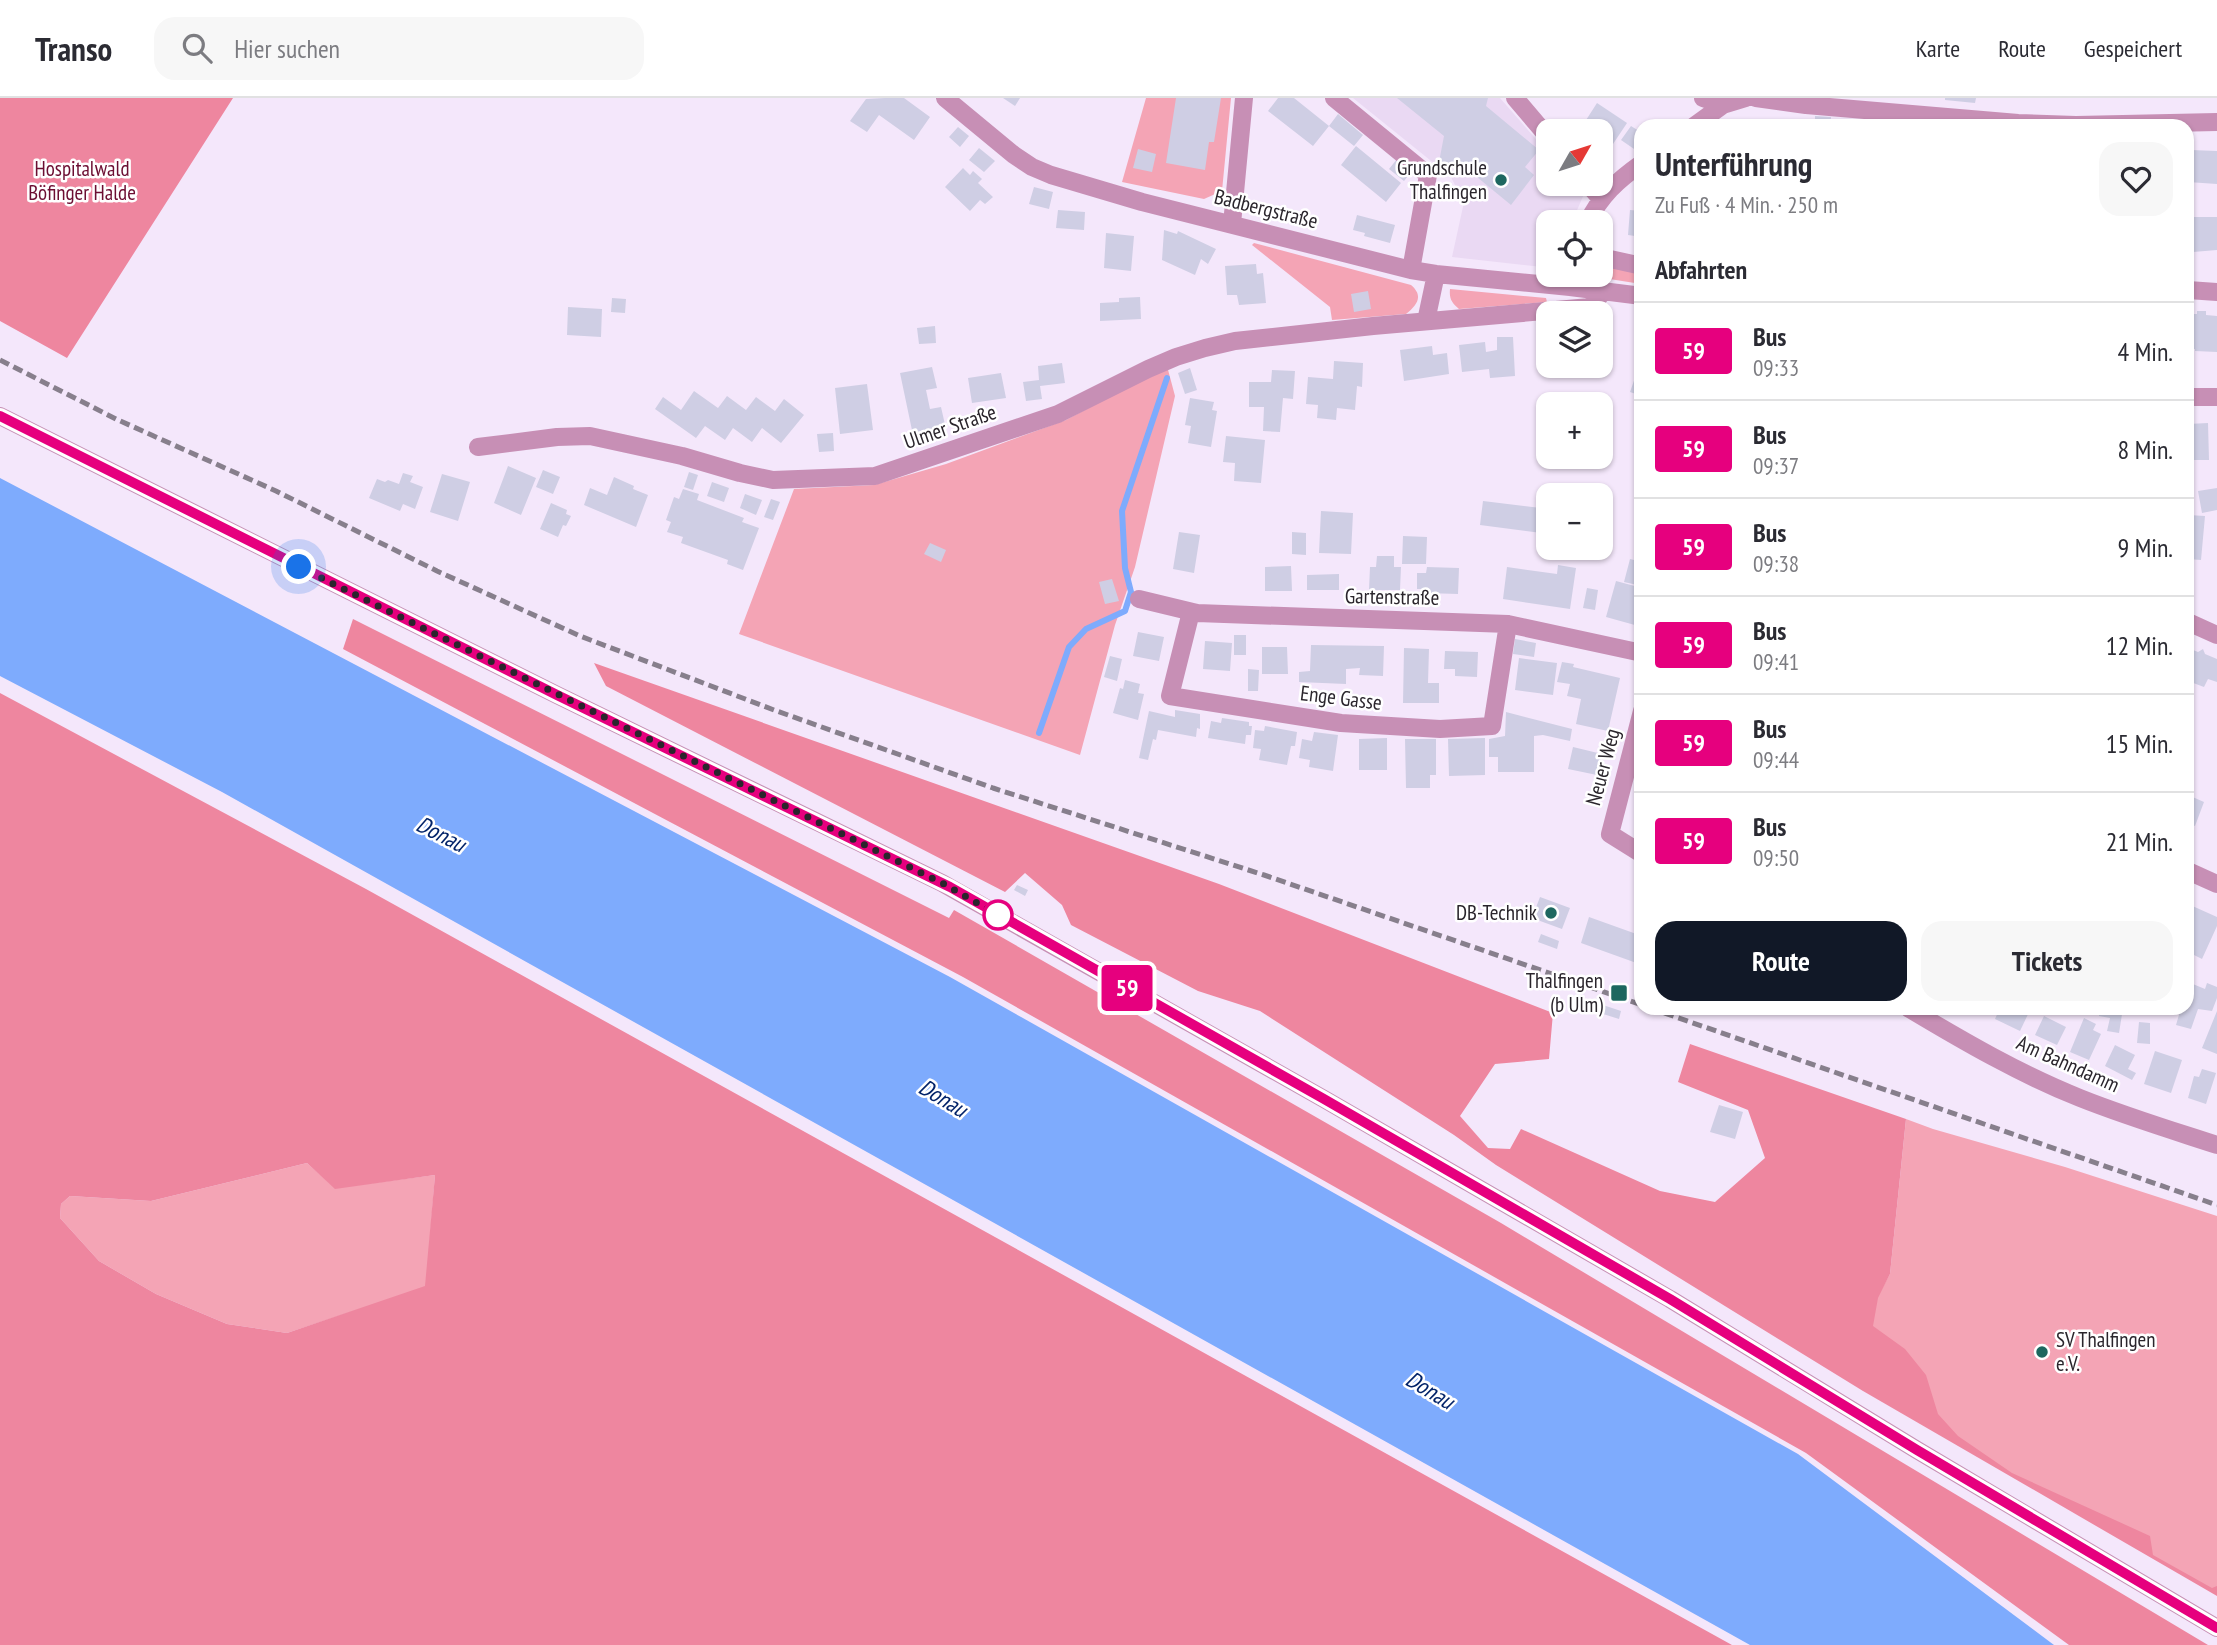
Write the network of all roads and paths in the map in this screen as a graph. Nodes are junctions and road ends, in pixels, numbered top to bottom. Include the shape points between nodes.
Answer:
1 (945, 98) edge
2 (1244, 98) edge
3 (1334, 98) edge
4 (1515, 98) edge
5 (1703, 98) edge
6 (1746, 98) edge
7 (1756, 98) edge
8 (1723, 105) junction
9 (1704, 119) edge
10 (1971, 119) edge
11 (2217, 122) edge
12 (1536, 123) edge
13 (2194, 123) edge
14 (1634, 169) edge
15 (1598, 196) edge
16 (1601, 199) junction
17 (1595, 210) edge
18 (1232, 224) junction
19 (1613, 260) edge
20 (1634, 264) edge
21 (1411, 270) junction
22 (1436, 274) junction
23 (1536, 279) edge
24 (1589, 287) edge
25 (2194, 290) edge
26 (1603, 292) junction
27 (2217, 292) edge
28 (1634, 295) edge
29 (1426, 321) junction
30 (2194, 397) edge
31 (2217, 397) edge
32 (0, 416) edge
33 (478, 447) dead end
34 (1139, 599) dead end
35 (1191, 612) junction
36 (1508, 624) junction
37 (2194, 625) edge
38 (2217, 635) edge
39 (1634, 651) edge
40 (1634, 741) edge
41 (1634, 849) edge
42 (2194, 874) edge
43 (2217, 884) edge
44 (1920, 1015) edge
45 (2217, 1145) edge
46 (2217, 1628) edge

1 - 18 street, Badbergstraße via 1032,167 1142,202
2 - 18 street
3 - 21 street via 1428,175
4 - 12 street
5 - 8 street
6 - 8 street
7 - 10 street
8 - 9 street
11 - 13 street
14 - 16 street
15 - 16 street
16 - 17 street
18 - 21 street, Badbergstraße
19 - 20 street
21 - 22 street, Badbergstraße
22 - 23 street, Badbergstraße
22 - 29 street
24 - 26 street, Badbergstraße
25 - 27 street
26 - 28 street
26 - 29 street, Ulmer Straße via 1590,307
29 - 33 street, Ulmer Straße via 1205,348 1148,369 1058,414 875,476 773,480 590,436
30 - 31 street
32 - 46 street via 950,887 1670,1299
34 - 35 street, Gartenstraße
35 - 36 street, Gartenstraße
35 - 36 street, Enge Gasse via 1170,696 1342,723 1435,729 1492,726
36 - 39 street, Gartenstraße
37 - 38 street
40 - 41 street, Neuer Weg via 1609,834
42 - 43 street
44 - 45 street, Am Bahndamm via 2060,1089

